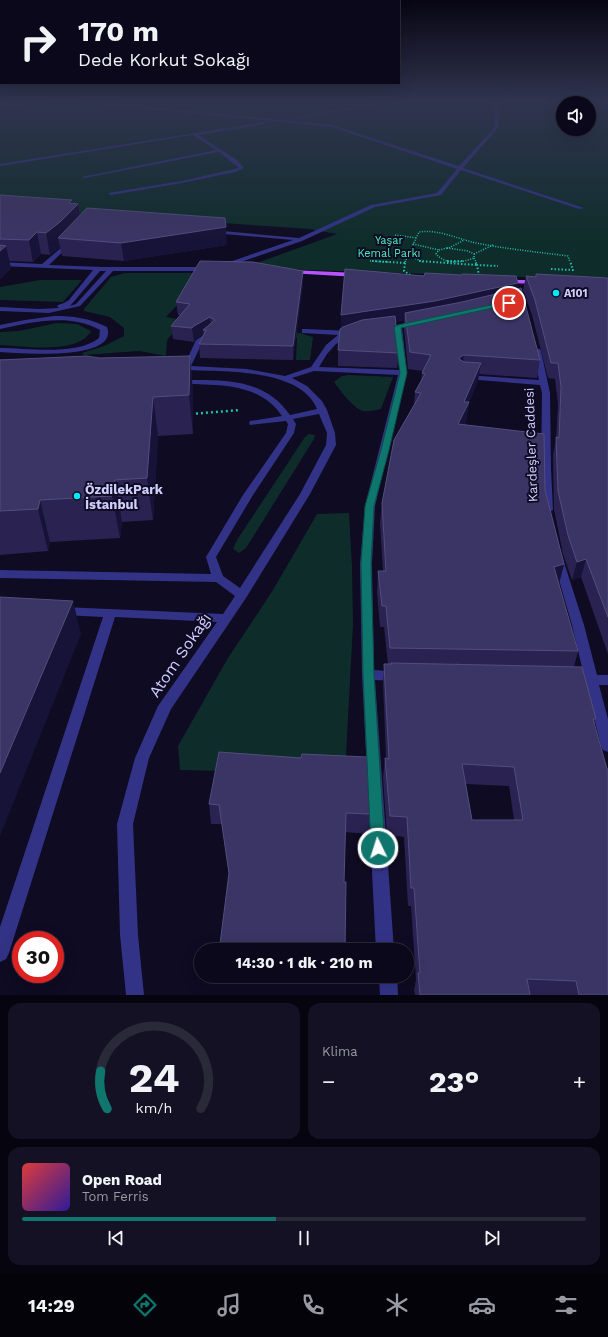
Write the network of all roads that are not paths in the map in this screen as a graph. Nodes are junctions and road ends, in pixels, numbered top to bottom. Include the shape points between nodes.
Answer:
1 (104, 148) edge
2 (216, 148) edge
3 (398, 148) edge
4 (478, 148) edge
5 (220, 151) junction
6 (0, 165) edge
7 (459, 169) junction
8 (84, 177) dead end
9 (112, 193) dead end
10 (581, 208) dead end
11 (209, 231) edge
12 (75, 235) edge
13 (300, 240) junction
14 (0, 264) edge
15 (43, 267) junction
16 (220, 268) joint
17 (98, 269) junction
18 (111, 269) junction
19 (212, 269) edge
20 (236, 270) edge
21 (282, 272) edge
22 (367, 276) edge
23 (480, 281) edge
24 (545, 282) edge
25 (516, 283) junction
26 (520, 294) edge
27 (0, 303) edge
28 (0, 309) edge
29 (398, 327) edge
30 (0, 328) edge
31 (305, 331) dead end
32 (362, 332) edge
33 (210, 334) edge
34 (348, 334) junction
35 (534, 340) edge
36 (0, 350) edge
37 (172, 368) edge
38 (186, 369) junction
39 (314, 370) junction
40 (403, 373) junction
41 (462, 376) edge
42 (285, 378) junction
43 (174, 382) edge
44 (544, 383) junction
45 (323, 410) junction
46 (288, 418) junction
47 (254, 423) dead end
48 (550, 524) edge
49 (555, 546) edge
50 (0, 574) edge
51 (218, 578) junction
52 (242, 595) junction
53 (55, 611) edge
54 (110, 614) junction
55 (224, 618) junction
56 (368, 675) junction
57 (406, 676) edge
58 (577, 680) edge
59 (608, 680) edge
60 (593, 681) junction
61 (608, 746) edge
62 (385, 943) edge
63 (0, 953) edge
64 (388, 983) edge
65 (135, 995) edge
66 (389, 995) edge

1 - 6 street
2 - 5 street
3 - 7 street
4 - 7 street
5 - 8 street
5 - 9 street via 242,168 182,182
7 - 10 street
7 - 13 street via 439,194 373,206
11 - 13 street
12 - 15 street via 67,246
13 - 16 street
14 - 15 street
15 - 17 street
16 - 20 main road
17 - 18 street
17 - 27 street via 66,305 56,307
18 - 19 street
18 - 28 street via 78,305 72,308 49,311
21 - 22 main road
23 - 25 main road
24 - 25 main road
25 - 26 street
29 - 40 street
30 - 36 street via 10,330 41,325 60,318 74,318 96,322 104,329 104,336 100,342 74,351
31 - 34 street
32 - 34 street
33 - 38 street via 199,342
34 - 39 street via 330,345
35 - 44 street, Kardeşler Caddesi
37 - 38 street
38 - 42 street via 247,371
39 - 40 street
39 - 42 street
40 - 56 street via 370,506 366,564
41 - 44 street
42 - 45 street, Atom Sokağı via 304,388 318,400
43 - 46 street via 220,383 253,388 275,401 283,408
44 - 48 street, Kardeşler Caddesi via 547,509
45 - 46 street
45 - 52 street, Atom Sokağı via 331,433 331,445 326,458
46 - 47 street
46 - 51 street via 292,424 290,434 248,495 211,557
49 - 60 street
50 - 51 street
51 - 52 street
52 - 55 street, Atom Sokağı
53 - 54 street
54 - 55 street
54 - 63 street
55 - 65 street, Atom Sokağı via 165,706 142,758 125,824 129,934
56 - 57 street
56 - 62 street
58 - 60 street
59 - 60 street
60 - 61 street
64 - 66 street

